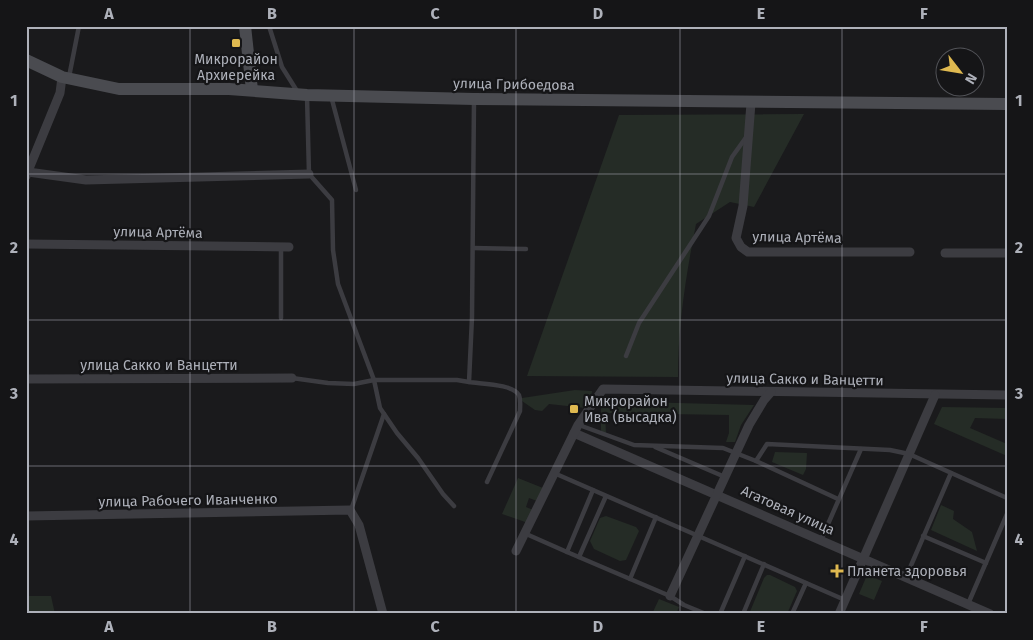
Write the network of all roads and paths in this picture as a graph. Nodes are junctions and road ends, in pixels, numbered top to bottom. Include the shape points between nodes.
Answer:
1 (79, 26) edge
2 (245, 26) edge
3 (269, 26) edge
4 (26, 60) edge
5 (65, 77) junction
6 (252, 90) junction
7 (303, 94) junction
8 (330, 95) junction
9 (474, 98) junction
10 (751, 102) junction
11 (1007, 104) edge
12 (748, 135) junction
13 (27, 174) edge
14 (309, 174) junction
15 (356, 190) dead end
16 (26, 244) edge
17 (285, 247) joint
18 (473, 248) junction
19 (526, 249) dead end
20 (910, 252) dead end
21 (945, 253) dead end
22 (1007, 253) edge
23 (281, 318) dead end
24 (626, 356) dead end
25 (292, 378) joint
26 (26, 380) edge
27 (374, 380) junction
28 (469, 382) junction
29 (771, 392) junction
30 (935, 395) junction
31 (1007, 395) edge
32 (384, 414) junction
33 (576, 429) junction
34 (652, 446) junction
35 (861, 449) junction
36 (736, 452) junction
37 (910, 454) junction
38 (756, 461) junction
39 (554, 473) junction
40 (951, 473) junction
41 (725, 477) junction
42 (487, 482) dead end
43 (593, 490) junction
44 (718, 494) junction
45 (606, 496) junction
46 (1007, 498) edge
47 (838, 499) junction
48 (454, 506) dead end
49 (350, 510) junction
50 (1007, 514) edge
51 (26, 516) edge
52 (656, 517) junction
53 (524, 533) junction
54 (699, 536) junction
55 (923, 536) junction
56 (822, 540) junction
57 (516, 551) dead end
58 (567, 552) junction
59 (745, 556) junction
60 (580, 557) junction
61 (863, 558) junction
62 (986, 563) junction
63 (764, 564) junction
64 (906, 577) junction
65 (630, 579) junction
66 (806, 583) junction
67 (670, 596) junction
68 (845, 600) junction
69 (968, 604) junction
70 (383, 614) edge
71 (706, 614) edge
72 (720, 614) edge
73 (743, 614) edge
74 (792, 614) edge
75 (839, 614) edge
76 (990, 614) edge

1 - 5 lane
2 - 6 street
3 - 7 lane via 282,67
4 - 5 street, улица Грибоедова
5 - 6 street, улица Грибоедова via 119,90
5 - 13 street
6 - 7 street, улица Грибоедова
7 - 8 street, улица Грибоедова
7 - 14 lane
8 - 9 street, улица Грибоедова
8 - 15 lane
9 - 10 street, улица Грибоедова
9 - 18 lane
10 - 11 street, улица Грибоедова
10 - 12 street, улица Артёма
12 - 20 street, улица Артёма via 743,206 736,238 748,252
12 - 24 lane via 732,157 709,216 639,323
13 - 14 street via 86,180
14 - 27 lane via 332,200 333,250 338,284
16 - 17 street, улица Артёма
17 - 23 lane
18 - 19 lane
18 - 28 lane
21 - 22 street
25 - 26 street, улица Сакко и Ванцетти
25 - 27 lane via 345,384
27 - 28 lane
27 - 32 lane
28 - 42 lane via 507,387 519,395 520,411
29 - 30 street, улица Сакко и Ванцетти
29 - 33 street, улица Сакко и Ванцетти via 602,390
29 - 36 street
30 - 31 street, улица Сакко и Ванцетти
30 - 37 street
32 - 48 lane
32 - 49 lane
33 - 34 lane via 634,445
33 - 39 street
33 - 44 street, Агатовая улица
34 - 36 lane via 723,448
34 - 41 lane
35 - 37 lane
35 - 38 lane via 767,444
35 - 47 lane
36 - 38 lane
36 - 41 street
37 - 40 lane
37 - 61 street
38 - 47 lane
39 - 43 lane
39 - 53 street
40 - 46 lane
40 - 55 lane
41 - 44 street
43 - 45 lane
43 - 58 lane
44 - 54 street
44 - 56 street, Агатовая улица
45 - 52 lane
45 - 60 lane
47 - 56 lane
49 - 51 street, улица Рабочего Иванченко
49 - 70 street via 359,525
50 - 62 lane
52 - 54 lane
52 - 65 lane
53 - 57 street
53 - 58 lane
54 - 59 lane
54 - 67 street
55 - 62 lane
55 - 64 lane
56 - 61 street, Агатовая улица
58 - 60 lane
59 - 63 lane
59 - 72 lane
60 - 65 lane
61 - 64 street, Агатовая улица
61 - 68 street
62 - 69 lane
63 - 66 lane
63 - 73 lane
64 - 69 street, Агатовая улица
65 - 67 lane
66 - 68 lane
66 - 74 lane
67 - 71 lane
68 - 75 street
69 - 76 street, Агатовая улица

